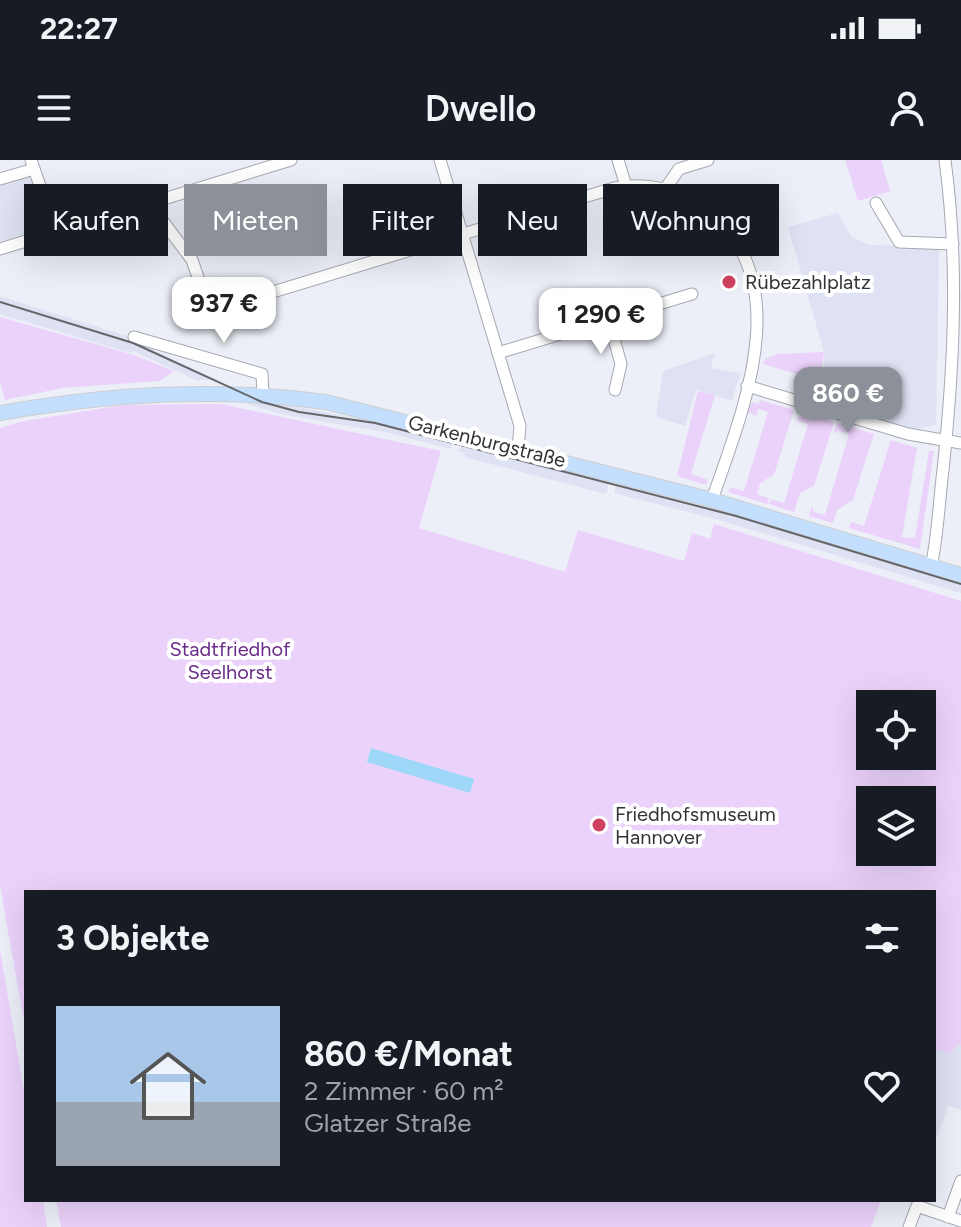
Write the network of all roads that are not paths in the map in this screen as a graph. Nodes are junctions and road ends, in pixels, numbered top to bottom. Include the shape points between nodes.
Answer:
1 (291, 160) edge
2 (440, 160) edge
3 (618, 160) edge
4 (708, 160) edge
5 (945, 160) edge
6 (32, 165) edge
7 (0, 179) edge
8 (39, 184) edge
9 (447, 184) edge
10 (625, 184) edge
11 (668, 184) edge
12 (603, 193) edge
13 (168, 198) edge
14 (876, 203) dead end
15 (168, 228) edge
16 (462, 234) joint
17 (955, 237) edge
18 (24, 242) edge
19 (0, 249) edge
20 (390, 256) edge
21 (744, 256) edge
22 (692, 294) dead end
23 (609, 321) junction
24 (134, 337) dead end
25 (498, 353) junction
26 (747, 386) junction
27 (615, 390) dead end
28 (263, 395) junction
29 (0, 413) edge
30 (946, 442) junction
31 (961, 443) edge
32 (518, 449) junction
33 (712, 500) junction
34 (931, 567) junction
35 (961, 575) edge
36 (961, 1181) edge
37 (948, 1217) junction
38 (961, 1221) edge
39 (909, 1227) edge

1 - 13 street
2 - 9 street
3 - 10 street
4 - 11 street via 679,169
5 - 17 street
6 - 7 street
6 - 8 street
12 - 16 street
14 - 17 street via 899,242
15 - 20 street via 192,260 210,307 217,309
16 - 25 street
17 - 30 street
18 - 19 street
21 - 26 street via 759,320
22 - 23 street
23 - 25 street
23 - 27 street via 621,364
24 - 28 street via 262,374
25 - 32 street via 520,426
26 - 30 street
26 - 33 street
28 - 29 main road, Garkenburgstraße via 155,393
28 - 32 main road, Garkenburgstraße via 326,402
30 - 31 street
30 - 34 street
32 - 33 main road, Garkenburgstraße
33 - 34 main road, Garkenburgstraße
34 - 35 main road, Garkenburgstraße
36 - 37 street
37 - 38 street
37 - 39 street via 917,1206

